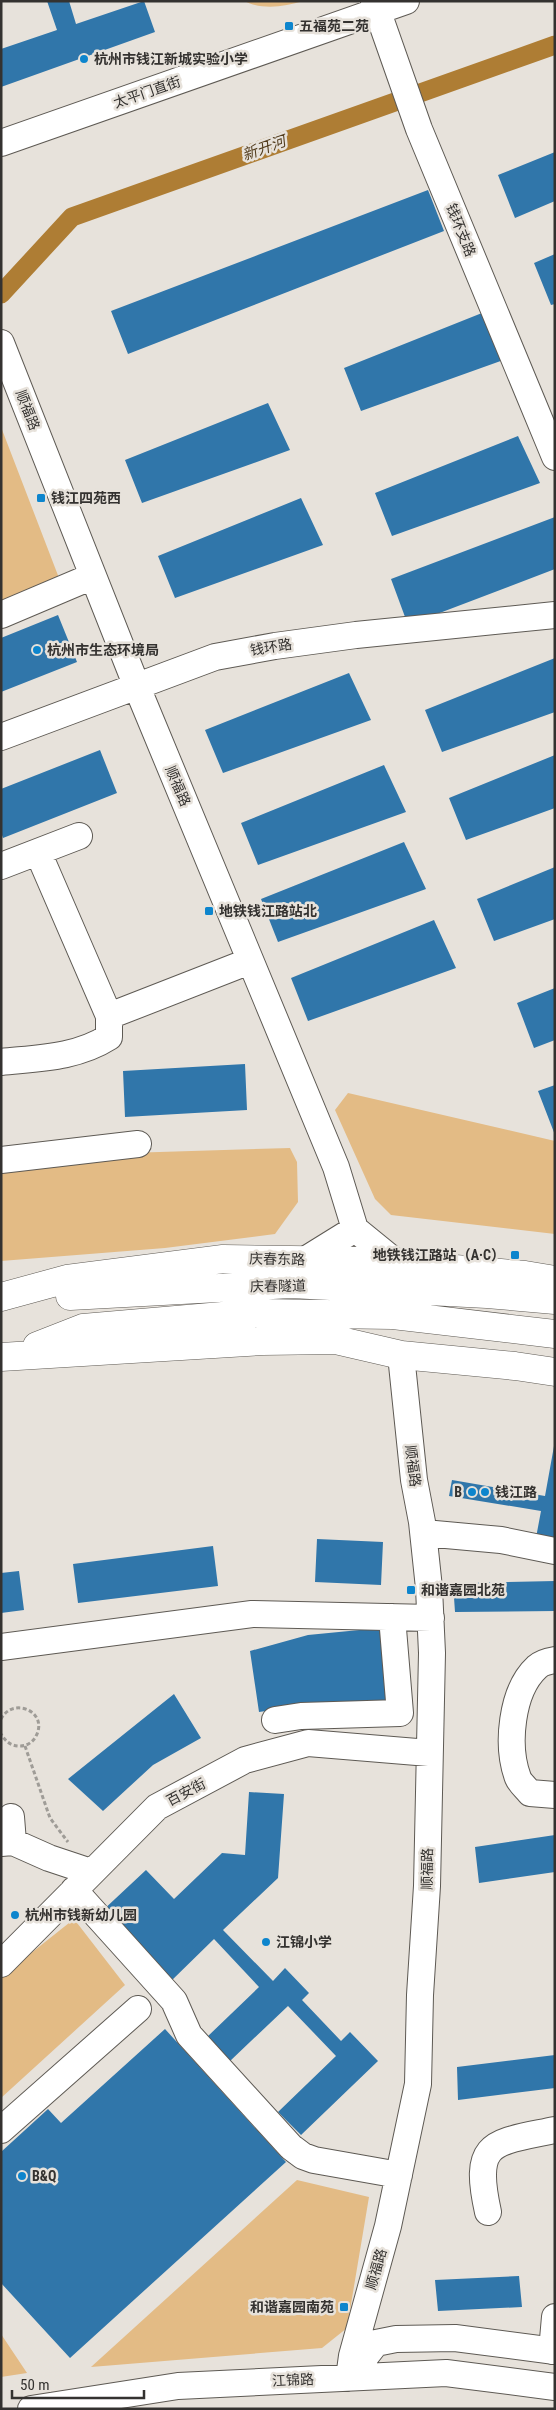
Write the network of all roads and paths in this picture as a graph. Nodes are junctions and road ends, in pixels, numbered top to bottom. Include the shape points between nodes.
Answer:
1 (406, 1) edge
2 (376, 7) edge
3 (1, 143) edge
4 (1, 343) edge
5 (555, 457) edge
6 (93, 576) junction
7 (1, 615) edge
8 (555, 615) edge
9 (136, 687) junction
10 (1, 737) edge
11 (79, 836) dead end
12 (38, 852) junction
13 (1, 866) edge
14 (250, 962) junction
15 (109, 1016) junction
16 (1, 1062) edge
17 (138, 1144) dead end
18 (1, 1160) edge
19 (355, 1229) junction
20 (305, 1260) junction
21 (398, 1264) junction
22 (555, 1280) edge
23 (1, 1297) edge
24 (555, 1300) edge
25 (1, 1301) edge
26 (555, 1334) edge
27 (401, 1355) junction
28 (6, 1357) edge
29 (555, 1372) edge
30 (424, 1533) junction
31 (555, 1551) edge
32 (392, 1617) junction
33 (431, 1618) junction
34 (1, 1647) edge
35 (555, 1660) edge
36 (1, 1719) edge
37 (275, 1720) dead end
38 (1, 1734) edge
39 (6, 1741) junction
40 (1, 1743) edge
41 (25, 1746) junction
42 (429, 1753) junction
43 (555, 1795) edge
44 (8, 1834) edge
45 (82, 1881) junction
46 (1, 1964) edge
47 (138, 2009) dead end
48 (1, 2130) edge
49 (555, 2130) edge
50 (399, 2175) junction
51 (488, 2212) dead end
52 (555, 2317) edge
53 (553, 2351) edge
54 (349, 2378) junction
55 (555, 2387) edge
56 (32, 2409) edge

1 - 2 street, 太平门直街
2 - 3 street, 太平门直街
2 - 5 street, 钱环支路 via 419,129
4 - 6 street, 顺福路
6 - 7 street
6 - 9 street, 顺福路
8 - 9 street, 钱环路 via 275,646 214,657
9 - 10 street, 钱环路
9 - 14 street, 顺福路
11 - 12 street
12 - 13 street
12 - 15 street
14 - 15 street
14 - 19 street, 顺福路 via 336,1168
15 - 16 street via 109,1037 94,1047 70,1054
17 - 18 street
19 - 20 street
19 - 21 street
20 - 21 main road, 庆春东路
20 - 23 main road, 庆春东路 via 223,1259 68,1279
21 - 22 main road, 庆春东路
24 - 25 main road, 庆春隧道 via 291,1284
26 - 28 main road, 庆春隧道 via 393,1315 257,1313 83,1328
27 - 28 main road via 336,1340 262,1341
27 - 29 main road
27 - 30 street, 顺福路 via 414,1480
30 - 31 street via 501,1540
30 - 33 street, 顺福路
32 - 33 street
32 - 34 street via 252,1614
32 - 37 street via 400,1713 301,1716
33 - 42 street, 顺福路
35 - 43 street via 538,1665 528,1678 518,1697 512,1727 514,1762 519,1780 530,1793
36 - 41 path via 13,1707 33,1712 39,1731
38 - 39 path
39 - 40 path
39 - 41 path via 15,1746
41 - 45 path via 50,1818
42 - 45 street, 百安街 via 308,1744 245,1760 157,1807
42 - 50 street, 顺福路 via 418,2084
44 - 45 street
45 - 46 street, 百安街
45 - 50 street via 174,2001 189,2036 291,2147 314,2160
47 - 48 street
49 - 51 street via 506,2140 494,2145 484,2155 482,2180
50 - 54 street, 顺福路
52 - 53 street
53 - 54 street via 455,2338 396,2339 376,2343
54 - 55 street, 江锦路 via 446,2373
54 - 56 street, 江锦路 via 178,2386

